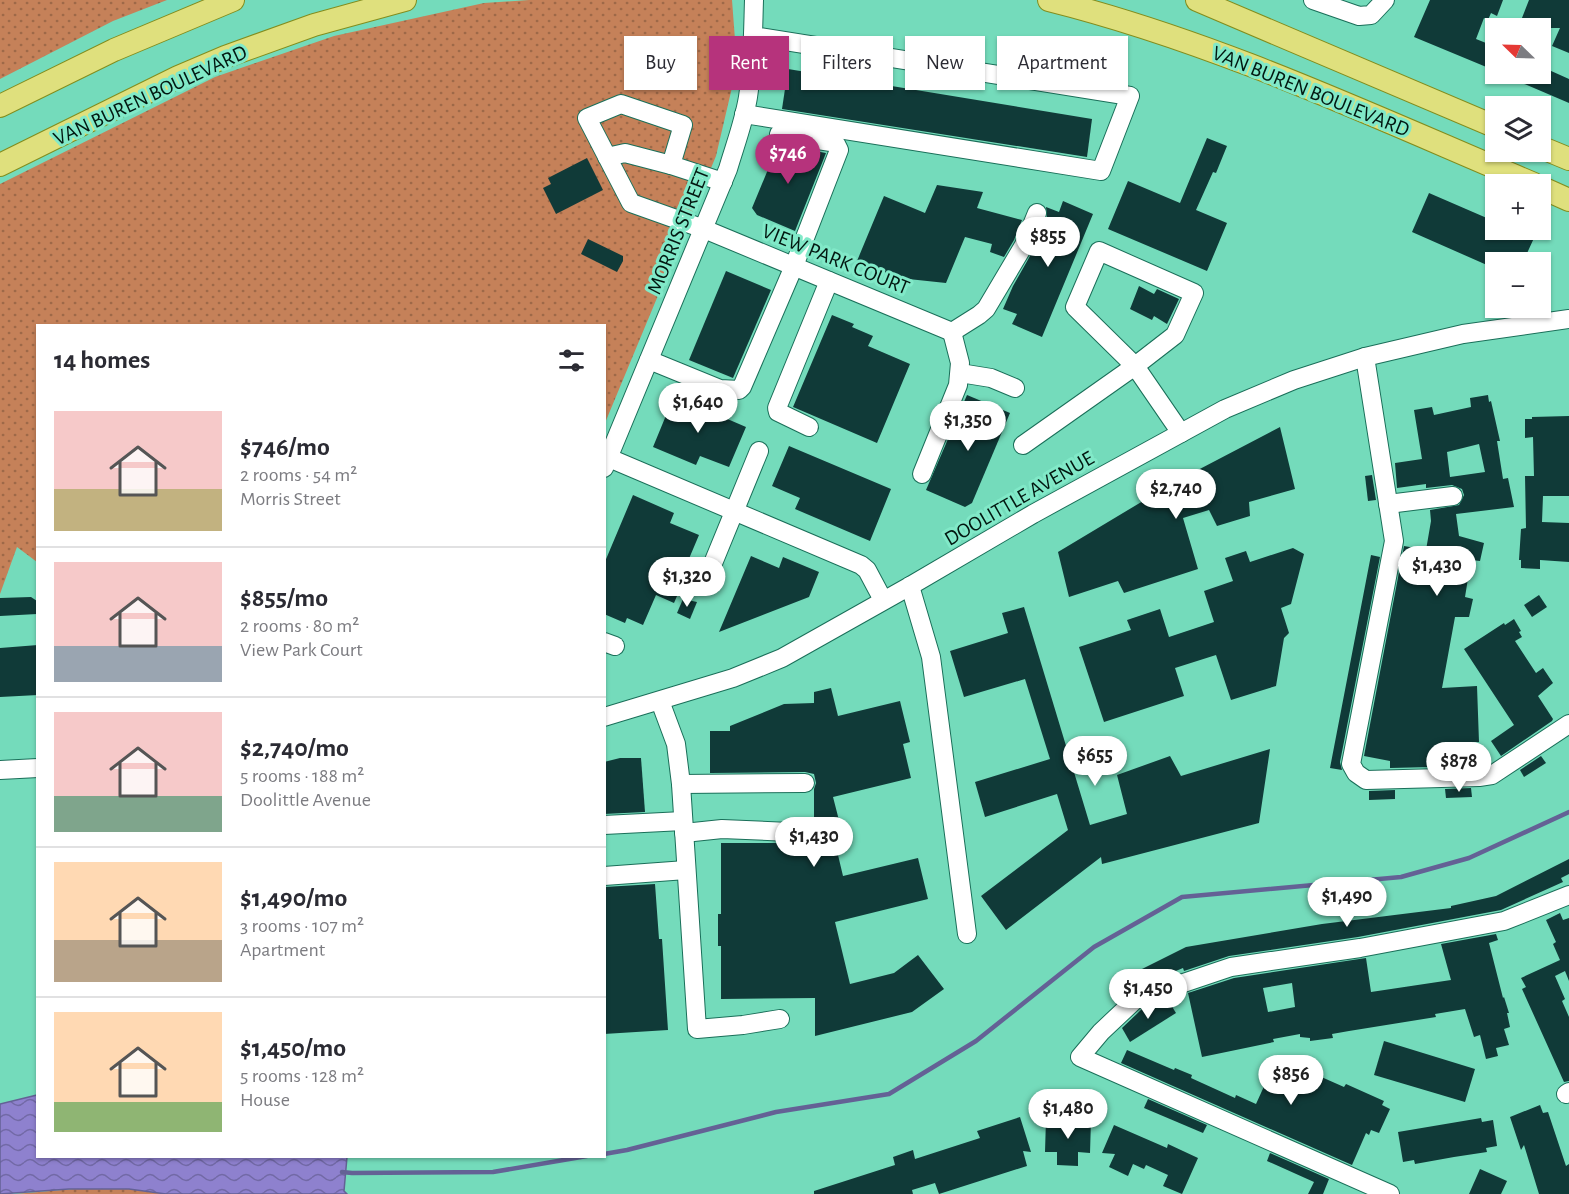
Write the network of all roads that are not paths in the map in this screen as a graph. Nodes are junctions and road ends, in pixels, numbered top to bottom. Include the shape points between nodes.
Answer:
1 (233, 0) edge
2 (405, 0) edge
3 (754, 0) edge
4 (1049, 0) edge
5 (1313, 0) edge
6 (1385, 0) edge
7 (1204, 1) edge
8 (753, 36) edge
9 (789, 42) edge
10 (748, 90) edge
11 (0, 106) edge
12 (744, 114) junction
13 (1485, 123) edge
14 (779, 134) dead end
15 (1551, 152) edge
16 (607, 157) junction
17 (1569, 159) edge
18 (0, 165) edge
19 (671, 165) junction
20 (1510, 174) edge
21 (723, 182) junction
22 (1551, 193) edge
23 (1569, 200) edge
24 (1037, 213) dead end
25 (704, 229) junction
26 (794, 266) junction
27 (829, 281) junction
28 (1569, 319) edge
29 (952, 332) junction
30 (1365, 357) junction
31 (649, 360) junction
32 (1136, 366) junction
33 (960, 374) junction
34 (1015, 388) dead end
35 (810, 427) dead end
36 (1181, 433) junction
37 (1023, 445) dead end
38 (759, 451) dead end
39 (607, 463) edge
40 (922, 474) dead end
41 (1453, 496) dead end
42 (1388, 504) junction
43 (734, 511) junction
44 (709, 573) dead end
45 (910, 586) junction
46 (883, 600) junction
47 (660, 701) junction
48 (606, 716) edge
49 (1569, 724) edge
50 (36, 768) edge
51 (0, 770) edge
52 (804, 783) dead end
53 (681, 784) junction
54 (606, 825) edge
55 (684, 827) junction
56 (790, 832) dead end
57 (686, 870) junction
58 (606, 876) edge
59 (1567, 900) edge
60 (967, 934) dead end
61 (780, 1018) dead end
62 (1390, 1194) edge

1 - 11 main road via 114,50
2 - 18 main road, VAN BUREN BOULEVARD via 314,25 225,57
3 - 8 street, MORRIS STREET
4 - 20 main road, VAN BUREN BOULEVARD via 1177,37
5 - 6 street via 1359,16 1371,15
7 - 13 main road, VAN BUREN BOULEVARD
9 - 12 street via 1130,96 1101,171
10 - 12 street, MORRIS STREET
12 - 21 street, MORRIS STREET
14 - 26 street via 831,142 839,150
15 - 17 main road
16 - 19 street via 625,153
16 - 19 street, VIEW PARK COURT via 587,118 621,105 683,125
16 - 25 street, VIEW PARK COURT via 631,203
19 - 21 street
21 - 25 street, MORRIS STREET
22 - 23 main road
24 - 29 street via 1017,258 986,309
25 - 26 street, VIEW PARK COURT
25 - 31 street, MORRIS STREET
26 - 27 street, VIEW PARK COURT
26 - 31 street via 739,390 720,389
27 - 29 street, VIEW PARK COURT
27 - 35 street via 777,408 782,415
28 - 30 street, DOOLITTLE AVENUE via 1463,334
29 - 33 street
30 - 36 street, DOOLITTLE AVENUE via 1294,380 1225,409
30 - 42 street
31 - 39 street, MORRIS STREET
32 - 32 street via 1075,307 1099,251 1194,293 1175,335
32 - 36 street
32 - 37 street
33 - 34 street via 991,378
33 - 40 street
36 - 45 street, DOOLITTLE AVENUE
38 - 43 street
39 - 43 street
41 - 42 street
42 - 49 street via 1394,541 1351,764 1356,773 1366,780 1492,775
43 - 44 street
43 - 46 street via 861,565
45 - 46 street, DOOLITTLE AVENUE
45 - 60 street via 931,657
46 - 47 street, DOOLITTLE AVENUE via 782,658
47 - 48 street, DOOLITTLE AVENUE
47 - 53 street via 676,744
50 - 51 street
52 - 53 street
53 - 55 street
54 - 55 street
55 - 56 street
55 - 57 street
57 - 58 street
57 - 61 street via 697,1029
59 - 62 street via 1504,921 1231,967 1136,999 1080,1057

